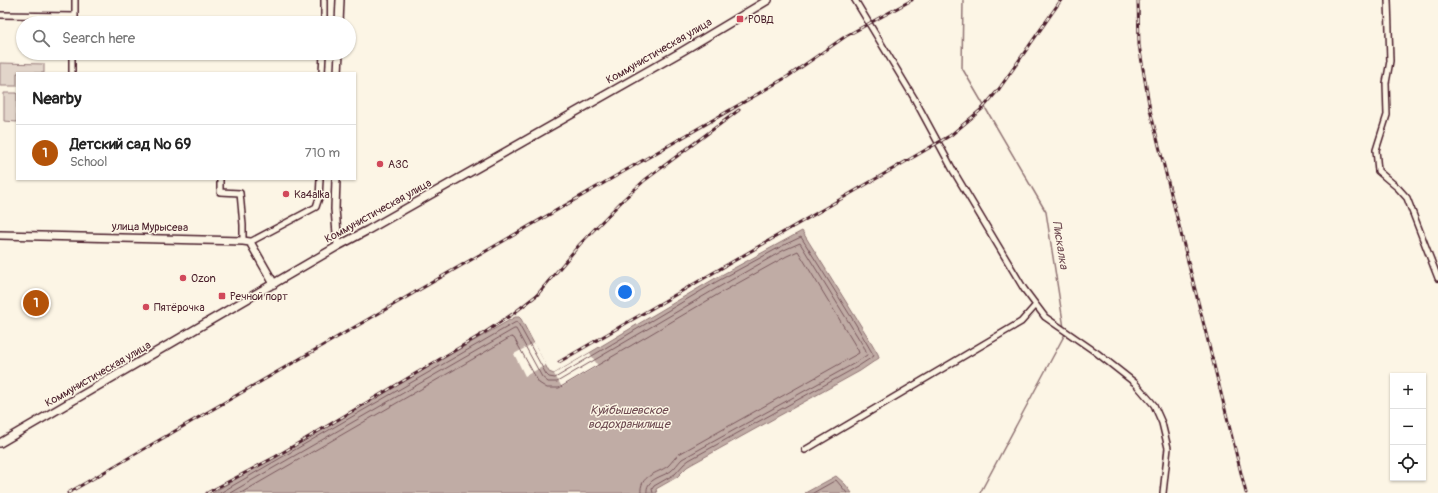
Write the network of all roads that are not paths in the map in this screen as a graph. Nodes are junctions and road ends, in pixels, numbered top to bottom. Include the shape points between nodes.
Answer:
1 (75, 0) edge
2 (324, 0) edge
3 (340, 0) edge
4 (768, 0) edge
5 (855, 0) edge
6 (1388, 0) edge
7 (0, 15) edge
8 (75, 16) joint
9 (324, 16) edge
10 (339, 16) edge
11 (72, 60) edge
12 (323, 60) edge
13 (339, 60) edge
14 (72, 72) edge
15 (322, 72) edge
16 (338, 72) edge
17 (220, 180) edge
18 (320, 180) edge
19 (336, 180) edge
20 (0, 235) edge
21 (243, 241) junction
22 (250, 242) junction
23 (338, 246) junction
24 (1438, 278) edge
25 (274, 284) junction
26 (1036, 305) junction
27 (0, 443) edge
28 (805, 450) dead end
29 (1163, 493) edge

1 - 8 street
2 - 9 street
3 - 10 main road
4 - 23 main road, Коммунистическая улица
5 - 26 street via 914,98 954,172
6 - 24 street via 1390,61 1386,83 1387,115 1376,150 1378,171 1407,198
7 - 8 street
11 - 14 street
12 - 15 street
13 - 16 main road
17 - 21 street via 220,192 240,193
18 - 22 street via 316,207
19 - 23 main road
20 - 21 main road, улица Мурысева
21 - 22 main road, улица Мурысева
22 - 25 main road
23 - 25 main road, Коммунистическая улица
25 - 27 main road, Коммунистическая улица
26 - 28 street via 1021,322
26 - 29 street via 1045,317 1135,383 1154,405 1162,423 1168,448

